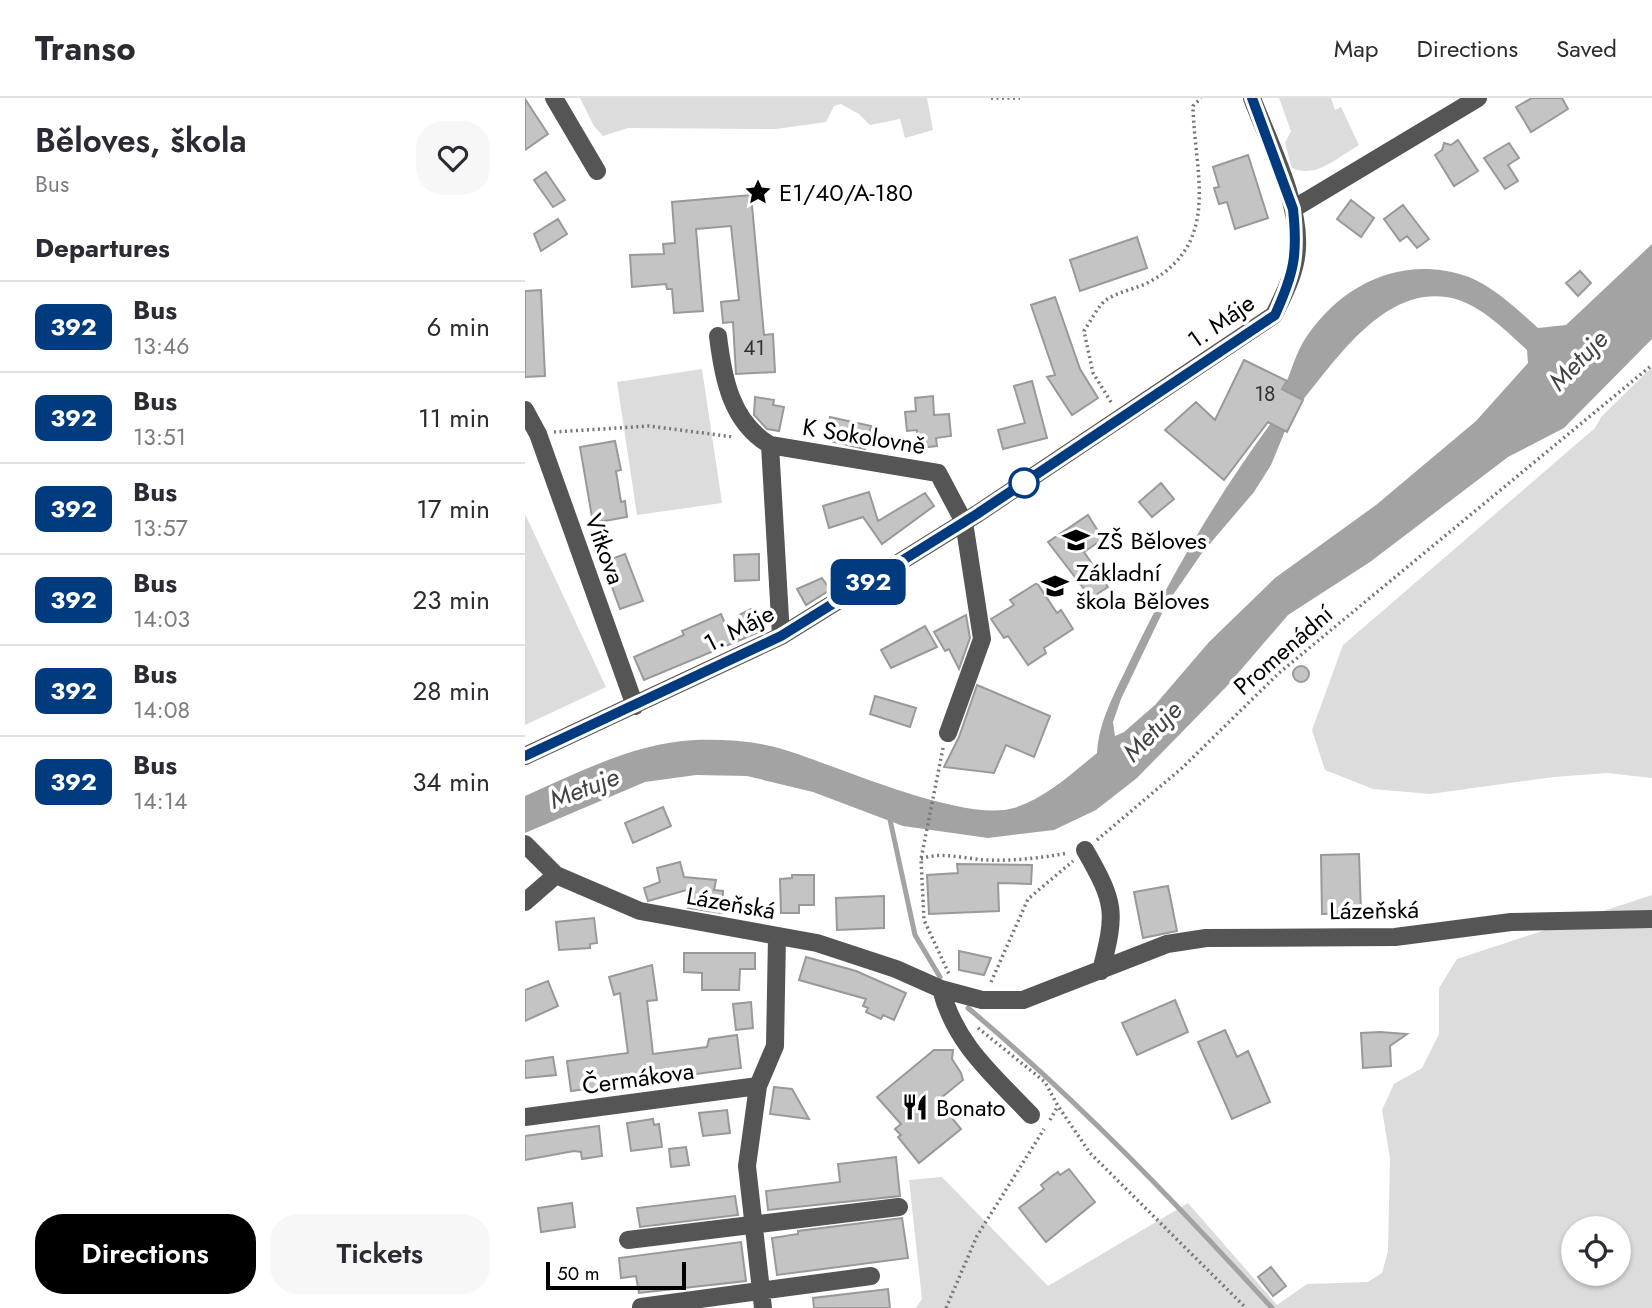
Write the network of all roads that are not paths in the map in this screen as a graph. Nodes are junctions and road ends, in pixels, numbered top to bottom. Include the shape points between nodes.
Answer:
1 (554, 98) edge
2 (1252, 98) edge
3 (1478, 98) edge
4 (597, 171) dead end
5 (1293, 209) junction
6 (718, 336) dead end
7 (525, 411) edge
8 (770, 445) junction
9 (964, 522) junction
10 (781, 636) junction
11 (635, 706) junction
12 (948, 733) dead end
13 (525, 756) edge
14 (525, 844) edge
15 (1085, 850) road end
16 (556, 875) junction
17 (525, 902) edge
18 (1652, 919) edge
19 (777, 936) junction
20 (1101, 971) junction
21 (949, 991) junction
22 (758, 1086) junction
23 (1031, 1115) dead end
24 (525, 1118) edge
25 (899, 1207) dead end
26 (754, 1224) junction
27 (628, 1240) dead end
28 (871, 1276) dead end
29 (761, 1289) junction
30 (641, 1307) edge
31 (763, 1308) edge

1 - 4 street
2 - 5 street, 1. Máje
3 - 5 street
5 - 9 street, 1. Máje via 1297,248 1289,285 1275,315
6 - 8 street, K Sokolovně via 722,370 738,415
7 - 11 street, Vítkova via 538,434
8 - 9 street, K Sokolovně via 938,473
8 - 10 street, K Sokolovně
9 - 10 street, 1. Máje
9 - 12 street via 982,639
10 - 11 street, 1. Máje
11 - 13 street, 1. Máje
14 - 16 street, Lázeňská
15 - 20 street via 1112,904 1113,920
16 - 17 street
16 - 19 street, Lázeňská via 640,911
18 - 20 street, Lázeňská via 1511,922 1395,937 1206,938 1167,944
19 - 21 street, Lázeňská via 817,943
19 - 22 street via 775,1046
20 - 21 street, Lázeňská via 1023,1000 982,1000
21 - 23 street via 948,1017 965,1046
22 - 24 street, Čermákova
22 - 26 street via 747,1166
25 - 26 street
26 - 27 street
26 - 29 street
28 - 29 street
29 - 30 street
29 - 31 street

